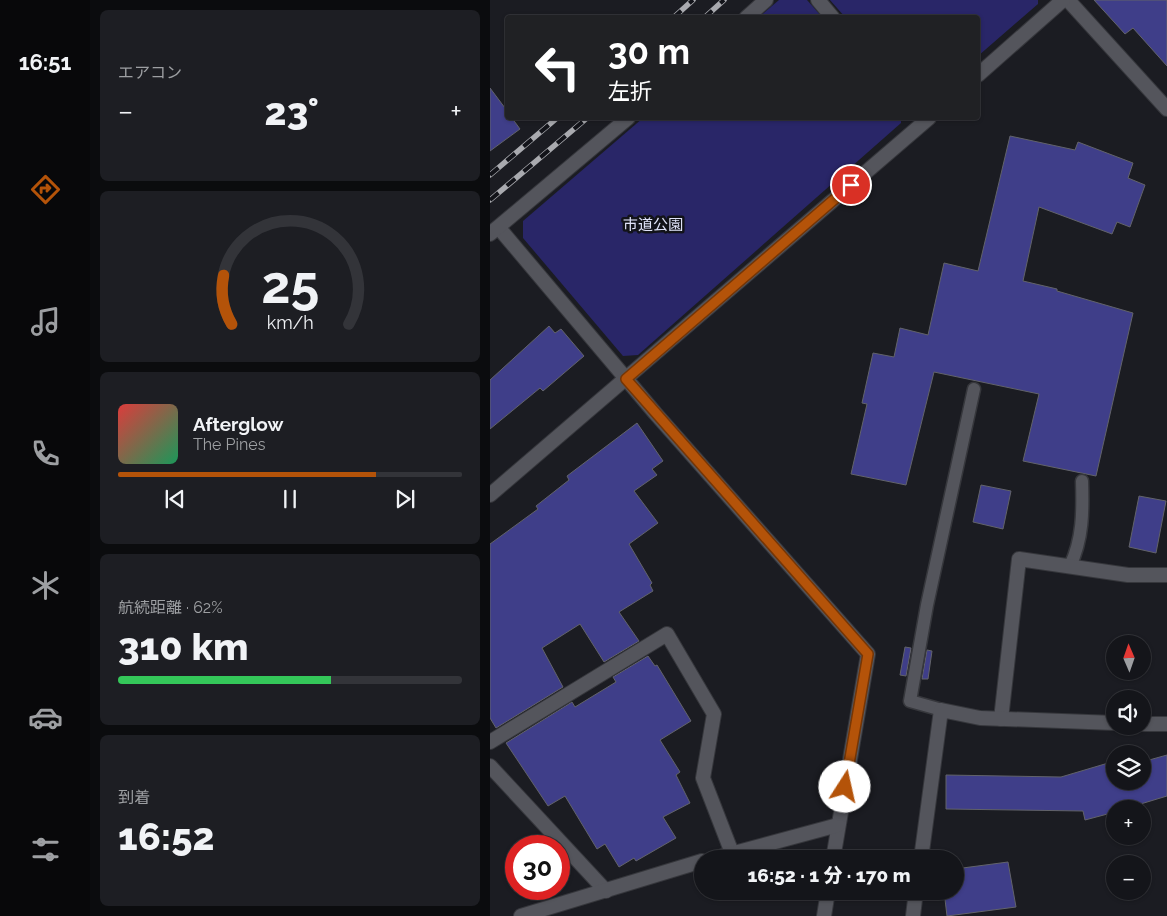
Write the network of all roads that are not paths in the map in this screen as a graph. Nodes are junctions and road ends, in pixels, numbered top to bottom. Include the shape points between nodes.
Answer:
1 (766, 0) edge
2 (818, 0) edge
3 (1063, 0) edge
4 (1068, 0) edge
5 (749, 15) edge
6 (830, 15) edge
7 (980, 73) edge
8 (1167, 109) edge
9 (626, 120) edge
10 (924, 120) edge
11 (494, 231) edge
12 (626, 379) junction
13 (974, 389) dead end
14 (1082, 481) dead end
15 (490, 495) edge
16 (1070, 566) junction
17 (1167, 575) edge
18 (942, 710) junction
19 (1001, 719) junction
20 (1106, 723) edge
21 (1151, 724) edge
22 (1167, 724) edge
23 (490, 742) edge
24 (490, 766) edge
25 (838, 825) junction
26 (731, 850) edge
27 (743, 850) edge
28 (834, 850) edge
29 (922, 850) edge
30 (694, 864) edge
31 (606, 891) junction
32 (827, 900) edge
33 (915, 900) edge
34 (521, 916) edge
35 (824, 916) edge
36 (913, 916) edge

1 - 5 street
2 - 6 street
3 - 7 street
4 - 8 street
9 - 11 street
10 - 12 street
11 - 12 street
12 - 15 street
12 - 25 street via 868,654
13 - 18 lane via 910,701
14 - 16 lane via 1079,548
16 - 17 street via 1128,574
16 - 19 street via 1019,559
18 - 19 street
18 - 29 street
19 - 20 street
21 - 22 street
23 - 26 street via 667,634 714,714 703,778
24 - 31 street
25 - 27 street
25 - 28 street
30 - 31 street
31 - 34 street
32 - 35 street
33 - 36 street

